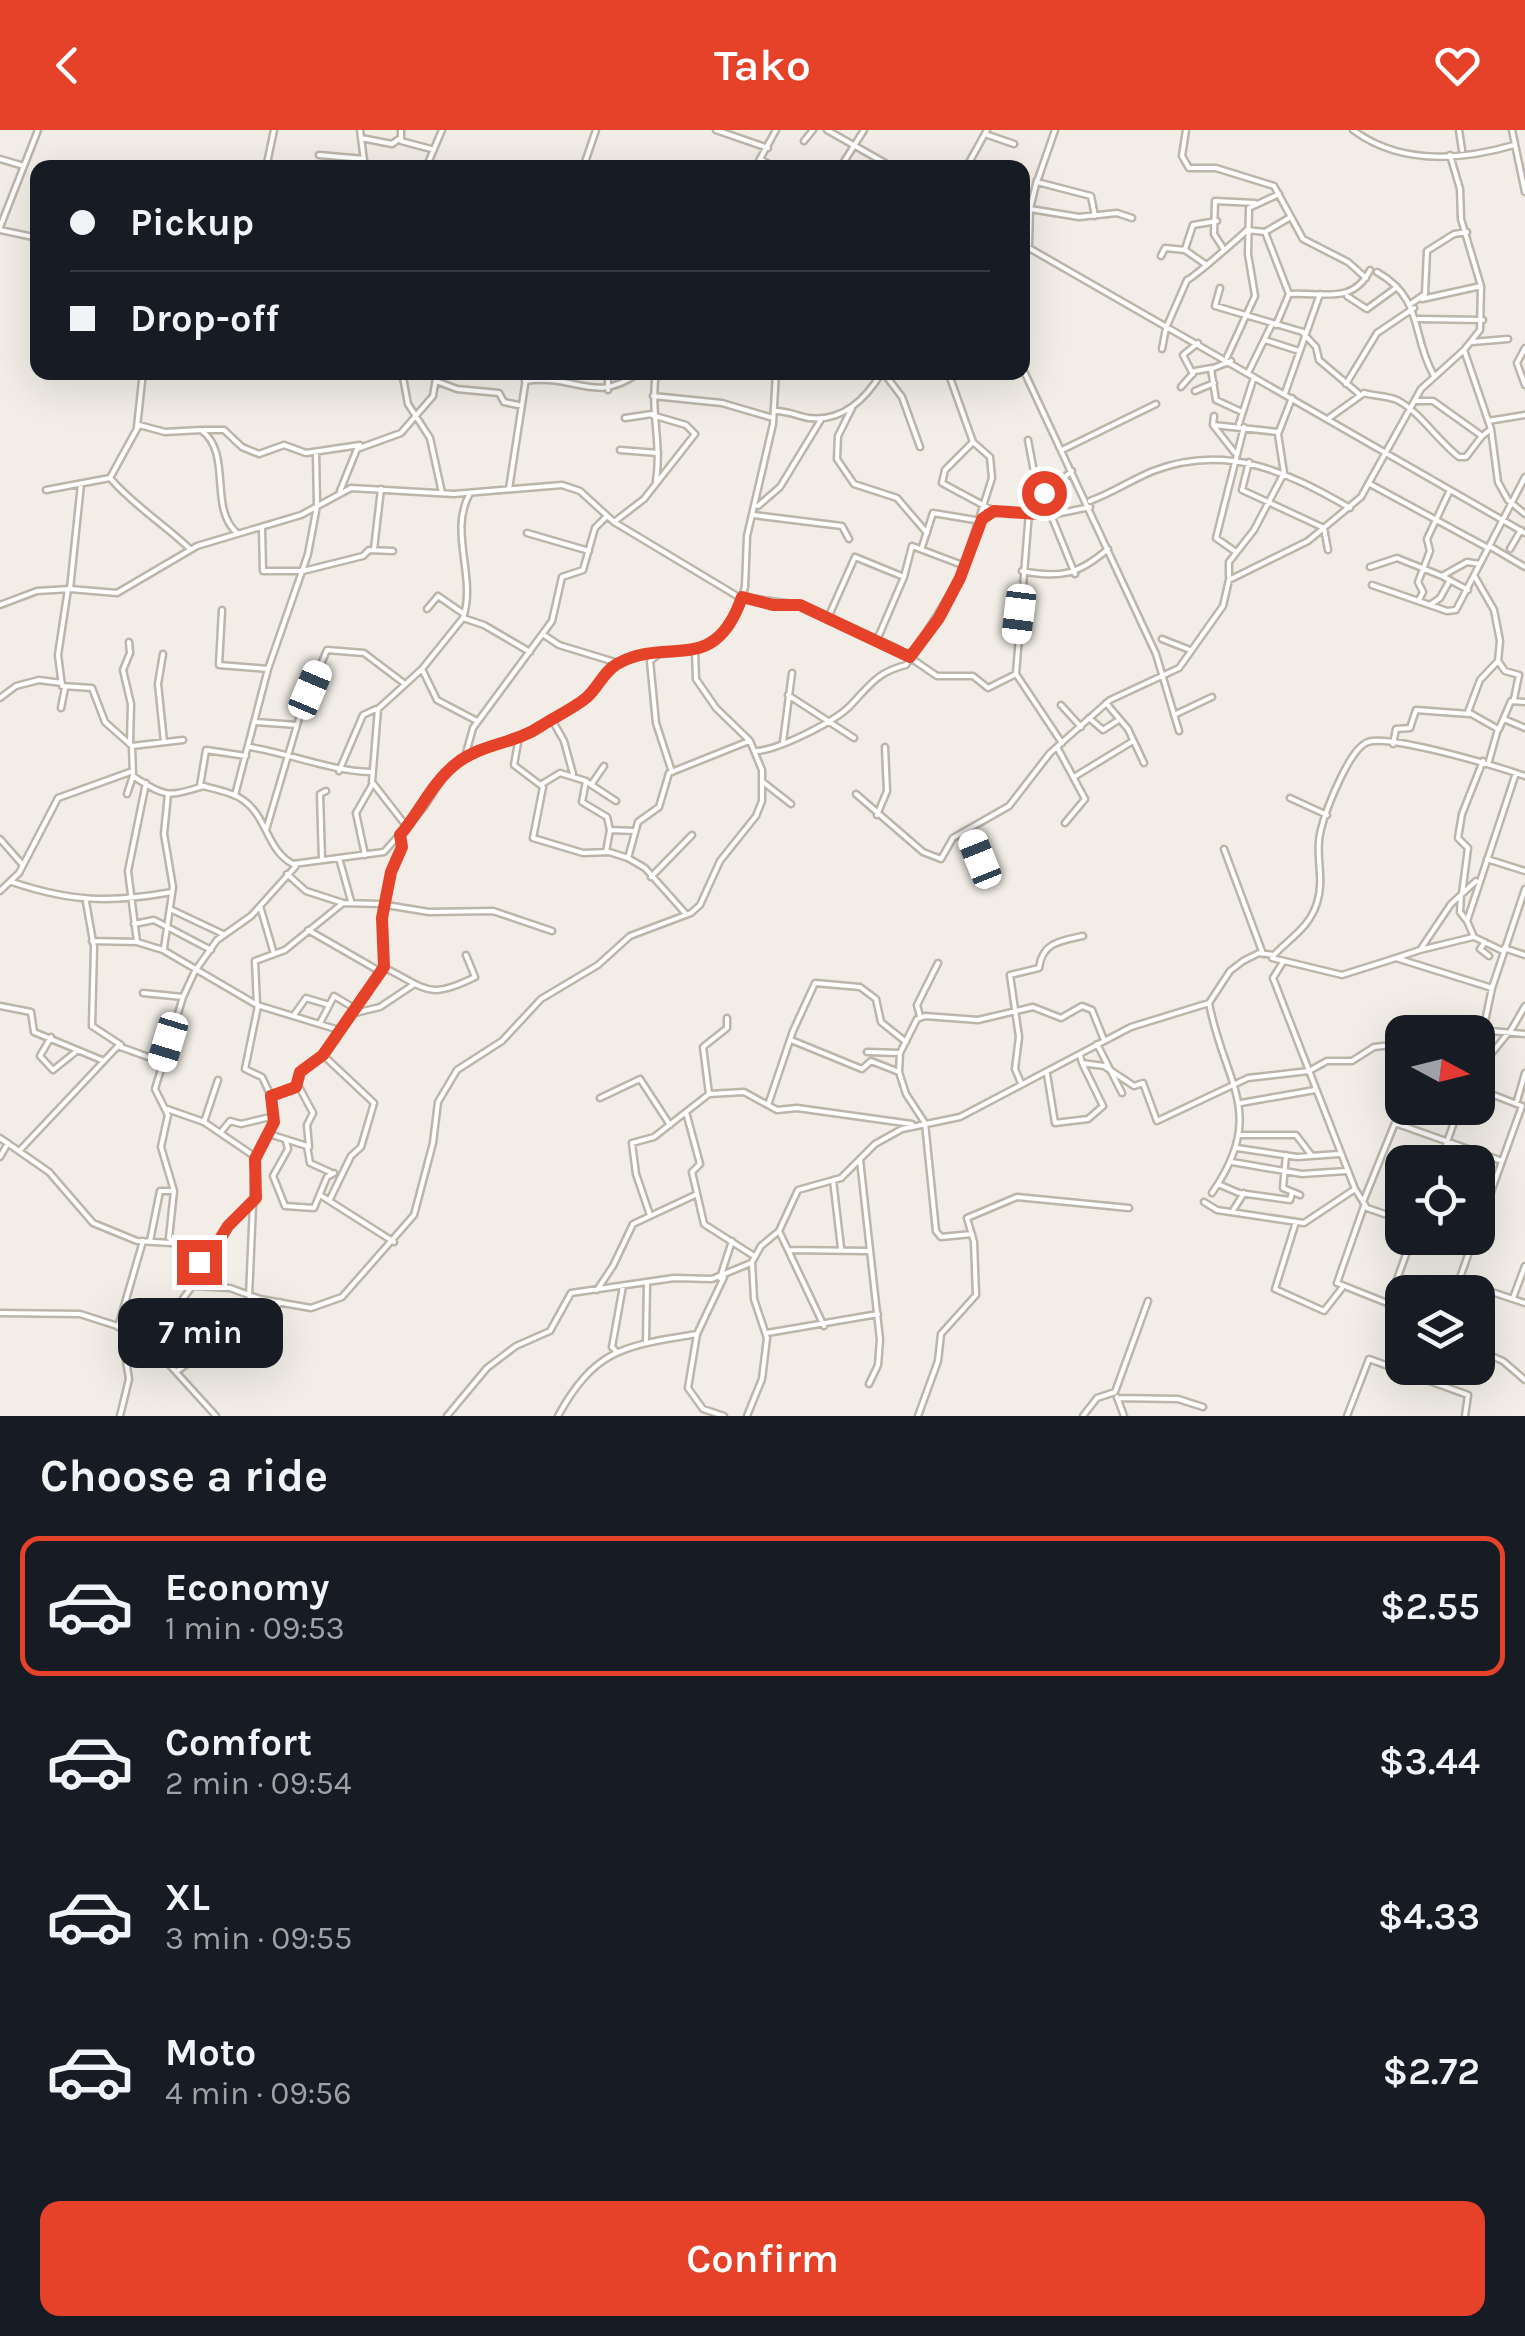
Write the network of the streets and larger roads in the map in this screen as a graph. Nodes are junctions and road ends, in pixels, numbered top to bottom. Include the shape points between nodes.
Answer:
1 (38, 130) edge
2 (274, 130) edge
3 (360, 130) edge
4 (401, 130) edge
5 (442, 130) edge
6 (596, 130) edge
7 (716, 130) edge
8 (776, 130) edge
9 (813, 130) edge
10 (827, 130) edge
11 (864, 130) edge
12 (1055, 130) edge
13 (1186, 130) edge
14 (1352, 130) edge
15 (1459, 130) edge
16 (1512, 130) edge
17 (986, 132) edge
18 (361, 138) junction
19 (399, 139) junction
20 (804, 141) dead end
21 (1014, 144) dead end
22 (1514, 144) junction
23 (854, 145) junction
24 (768, 148) junction
25 (431, 149) junction
26 (1462, 152) junction
27 (319, 155) dead end
28 (1450, 155) junction
29 (0, 159) edge
30 (364, 159) joint
31 (268, 160) edge
32 (428, 160) edge
33 (586, 160) edge
34 (760, 160) edge
35 (845, 160) edge
36 (879, 160) edge
37 (970, 160) edge
38 (24, 166) junction
39 (1037, 180) junction
40 (1525, 192) edge
41 (1279, 194) junction
42 (1256, 203) junction
43 (1030, 208) joint
44 (1095, 216) junction
45 (1132, 218) dead end
46 (1289, 218) junction
47 (1217, 221) junction
48 (0, 228) edge
49 (1247, 230) junction
50 (1264, 232) junction
51 (1467, 232) junction
52 (30, 236) edge
53 (1223, 248) junction
54 (1030, 249) edge
55 (1185, 250) junction
56 (1160, 256) dead end
57 (1205, 264) junction
58 (1370, 270) dead end
59 (1377, 272) dead end
60 (1366, 278) junction
61 (1481, 286) junction
62 (1220, 288) dead end
63 (1396, 288) junction
64 (1288, 294) junction
65 (1320, 294) junction
66 (1346, 295) junction
67 (1421, 300) junction
68 (1413, 306) junction
69 (1245, 317) junction
70 (1418, 319) junction
71 (1483, 320) junction
72 (1167, 325) junction
73 (1274, 325) junction
74 (1303, 332) junction
75 (1508, 339) dead end
76 (1264, 340) junction
77 (1198, 342) junction
78 (1472, 342) junction
79 (1525, 348) edge
80 (1162, 349) dead end
81 (1464, 350) junction
82 (1299, 351) junction
83 (1228, 359) junction
84 (1212, 368) junction
85 (1248, 373) junction
86 (1194, 374) junction
87 (1433, 374) junction
88 (1254, 377) junction
89 (142, 380) edge
90 (404, 380) edge
91 (436, 380) joint
92 (576, 380) edge
93 (608, 380) edge
94 (655, 380) edge
95 (776, 380) edge
96 (875, 380) edge
97 (888, 380) edge
98 (951, 380) edge
99 (1028, 380) edge
100 (629, 381) edge
101 (526, 382) joint
102 (576, 383) junction
103 (1214, 383) junction
104 (1346, 384) junction
105 (1525, 384) edge
106 (1181, 387) dead end
107 (608, 390) junction
108 (1195, 391) dead end
109 (1285, 393) junction
110 (1358, 393) junction
111 (653, 396) junction
112 (1292, 398) junction
113 (1414, 402) junction
114 (1156, 404) dead end
115 (519, 406) junction
116 (852, 408) junction
117 (1411, 409) junction
118 (774, 411) junction
119 (1242, 412) junction
120 (1525, 414) edge
121 (652, 415) junction
122 (1214, 416) dead end
123 (416, 417) junction
124 (626, 418) dead end
125 (773, 418) junction
126 (822, 418) junction
127 (1329, 418) junction
128 (1488, 422) junction
129 (1213, 425) junction
130 (1242, 426) junction
131 (136, 427) junction
132 (1490, 429) junction
133 (201, 430) junction
134 (1278, 432) junction
135 (1482, 436) junction
136 (1028, 440) dead end
137 (973, 442) junction
138 (360, 445) junction
139 (920, 447) dead end
140 (620, 450) dead end
141 (1062, 450) junction
142 (316, 452) junction
143 (658, 453) junction
144 (1389, 453) junction
145 (1234, 455) junction
146 (1249, 462) junction
147 (1072, 472) junction
148 (1284, 473) junction
149 (110, 478) junction
150 (1525, 478) edge
151 (81, 482) junction
152 (656, 482) junction
153 (1370, 484) junction
154 (381, 489) junction
155 (46, 490) dead end
156 (509, 490) junction
157 (1450, 490) junction
158 (340, 492) junction
159 (442, 493) junction
160 (470, 493) junction
161 (1039, 498) junction
162 (1268, 503) junction
163 (1089, 504) junction
164 (1512, 504) junction
165 (317, 506) junction
166 (985, 506) junction
167 (755, 508) junction
168 (1350, 508) junction
169 (994, 511) junction
170 (1029, 512) junction
171 (1038, 514) junction
172 (1525, 514) edge
173 (753, 515) junction
174 (1052, 515) junction
175 (607, 516) junction
176 (982, 520) junction
177 (1505, 520) junction
178 (614, 522) junction
179 (1436, 523) junction
180 (262, 526) junction
181 (1324, 528) junction
182 (1523, 532) edge
183 (237, 533) junction
184 (527, 533) dead end
185 (926, 533) junction
186 (848, 539) dead end
187 (1488, 547) junction
188 (922, 548) junction
189 (1109, 548) junction
190 (190, 549) junction
191 (1510, 549) dead end
192 (374, 550) junction
193 (1328, 550) dead end
194 (393, 551) dead end
195 (589, 551) junction
196 (1238, 553) junction
197 (1480, 564) junction
198 (965, 566) junction
199 (1370, 566) dead end
200 (1525, 567) edge
201 (1424, 568) junction
202 (303, 571) junction
203 (1022, 571) junction
204 (1075, 574) junction
205 (1442, 576) junction
206 (904, 577) junction
207 (1475, 577) junction
208 (1230, 580) junction
209 (1450, 580) junction
210 (1372, 585) dead end
211 (69, 589) junction
212 (1468, 590) junction
213 (742, 598) junction
214 (1419, 600) junction
215 (0, 605) edge
216 (1430, 605) junction
217 (426, 609) dead end
218 (222, 610) dead end
219 (464, 616) junction
220 (827, 620) junction
221 (543, 634) junction
222 (1162, 638) dead end
223 (877, 640) junction
224 (129, 642) dead end
225 (1190, 650) junction
226 (530, 652) junction
227 (695, 652) junction
228 (163, 654) dead end
229 (659, 654) junction
230 (639, 656) junction
231 (910, 657) junction
232 (1498, 660) junction
233 (650, 661) junction
234 (618, 663) junction
235 (422, 669) junction
236 (268, 670) junction
237 (792, 673) dead end
238 (1016, 674) junction
239 (1162, 674) junction
240 (404, 684) junction
241 (63, 685) junction
242 (788, 695) junction
243 (1212, 697) dead end
244 (0, 698) edge
245 (1514, 700) junction
246 (1525, 702) edge
247 (1106, 704) junction
248 (1062, 705) dead end
249 (61, 708) dead end
250 (378, 708) junction
251 (1174, 714) junction
252 (1469, 714) junction
253 (551, 718) junction
254 (1090, 718) junction
255 (826, 719) junction
256 (1504, 719) junction
257 (1117, 721) junction
258 (256, 722) junction
259 (478, 722) junction
260 (296, 725) junction
261 (1081, 726) junction
262 (1525, 728) edge
263 (1498, 730) junction
264 (1179, 731) dead end
265 (519, 738) junction
266 (854, 738) dead end
267 (182, 740) dead end
268 (1133, 740) junction
269 (750, 741) junction
270 (164, 742) junction
271 (783, 744) junction
272 (1393, 744) junction
273 (130, 745) junction
274 (1059, 745) junction
275 (249, 747) junction
276 (885, 747) dead end
277 (757, 752) junction
278 (288, 754) junction
279 (246, 756) junction
280 (465, 758) junction
281 (1144, 762) dead end
282 (1486, 762) junction
283 (604, 766) dead end
284 (1525, 768) edge
285 (339, 771) junction
286 (372, 772) junction
287 (672, 772) junction
288 (132, 774) junction
289 (1521, 775) edge
290 (573, 776) junction
291 (1074, 777) junction
292 (761, 780) junction
293 (372, 782) junction
294 (146, 784) junction
295 (542, 784) junction
296 (589, 784) junction
297 (200, 786) junction
298 (326, 790) dead end
299 (127, 794) dead end
300 (168, 794) junction
301 (856, 794) dead end
302 (235, 795) junction
303 (1290, 798) dead end
304 (616, 801) dead end
305 (791, 804) dead end
306 (877, 815) junction
307 (1326, 815) junction
308 (1066, 824) dead end
309 (407, 827) junction
310 (266, 830) junction
311 (610, 830) junction
312 (635, 831) junction
313 (969, 831) junction
314 (400, 835) junction
315 (692, 835) dead end
316 (0, 839) edge
317 (1224, 849) dead end
318 (606, 852) junction
319 (365, 854) junction
320 (339, 858) junction
321 (628, 858) junction
322 (980, 859) dead end
323 (1486, 859) junction
324 (322, 860) junction
325 (22, 864) junction
326 (298, 865) junction
327 (1525, 871) edge
328 (287, 874) junction
329 (651, 876) junction
330 (1480, 877) junction
331 (12, 882) junction
332 (1525, 889) edge
333 (0, 891) edge
334 (172, 892) junction
335 (1461, 894) junction
336 (86, 900) junction
337 (130, 900) junction
338 (351, 903) junction
339 (344, 904) junction
340 (385, 904) junction
341 (260, 906) junction
342 (170, 909) junction
343 (686, 914) junction
344 (1516, 915) junction
345 (1525, 918) edge
346 (1466, 921) junction
347 (134, 924) junction
348 (167, 928) junction
349 (308, 930) junction
350 (552, 931) dead end
351 (224, 934) junction
352 (1083, 936) dead end
353 (1474, 937) junction
354 (92, 940) junction
355 (137, 942) junction
356 (1485, 942) junction
357 (164, 950) junction
358 (211, 950) junction
359 (1420, 950) junction
360 (1504, 950) junction
361 (274, 954) junction
362 (466, 955) dead end
363 (1265, 955) junction
364 (1525, 955) edge
365 (1488, 956) dead end
366 (1396, 958) junction
367 (1283, 962) junction
368 (938, 963) dead end
369 (382, 969) junction
370 (196, 971) junction
371 (414, 985) junction
372 (1489, 989) junction
373 (143, 993) dead end
374 (182, 997) junction
375 (1210, 1003) junction
376 (329, 1004) junction
377 (0, 1006) edge
378 (258, 1006) junction
379 (1525, 1006) edge
380 (1013, 1008) junction
381 (353, 1011) junction
382 (1486, 1015) edge
383 (293, 1016) junction
384 (920, 1016) junction
385 (727, 1018) dead end
386 (320, 1024) junction
387 (1518, 1024) junction
388 (339, 1030) junction
389 (1495, 1031) edge
390 (1510, 1032) junction
391 (1522, 1034) edge
392 (51, 1037) junction
393 (790, 1040) junction
394 (1104, 1040) junction
395 (906, 1042) junction
396 (1097, 1044) junction
397 (121, 1045) junction
398 (1385, 1046) edge
399 (78, 1050) junction
400 (1495, 1050) edge
401 (868, 1052) dead end
402 (900, 1054) junction
403 (1080, 1054) junction
404 (323, 1055) junction
405 (104, 1061) junction
406 (162, 1062) junction
407 (1082, 1062) junction
408 (1108, 1067) junction
409 (1310, 1070) junction
410 (899, 1072) junction
411 (1047, 1074) junction
412 (1525, 1074) edge
413 (218, 1080) dead end
414 (297, 1083) junction
415 (1021, 1083) junction
416 (1234, 1084) junction
417 (1315, 1090) junction
418 (1122, 1093) dead end
419 (709, 1094) junction
420 (1495, 1095) edge
421 (271, 1096) junction
422 (600, 1098) dead end
423 (1521, 1103) edge
424 (1240, 1104) junction
425 (768, 1106) junction
426 (166, 1109) junction
427 (686, 1112) junction
428 (274, 1116) junction
429 (204, 1122) junction
430 (926, 1124) junction
431 (670, 1125) junction
432 (917, 1125) junction
433 (1453, 1125) edge
434 (221, 1132) junction
435 (269, 1134) junction
436 (1240, 1135) junction
437 (0, 1138) edge
438 (286, 1140) junction
439 (1448, 1140) junction
440 (8, 1143) junction
441 (1446, 1145) edge
442 (309, 1148) junction
443 (1237, 1148) junction
444 (21, 1149) junction
445 (1340, 1154) junction
446 (1286, 1155) junction
447 (256, 1156) junction
448 (1312, 1156) junction
449 (0, 1157) edge
450 (860, 1160) junction
451 (1502, 1161) junction
452 (1231, 1162) junction
453 (854, 1168) junction
454 (1346, 1171) junction
455 (1285, 1172) junction
456 (337, 1174) junction
457 (862, 1179) junction
458 (833, 1180) junction
459 (1495, 1181) edge
460 (1218, 1184) junction
461 (1355, 1189) junction
462 (174, 1191) junction
463 (1212, 1193) dead end
464 (1292, 1193) junction
465 (320, 1194) junction
466 (1244, 1194) junction
467 (696, 1195) junction
468 (1300, 1195) dead end
469 (256, 1198) junction
470 (330, 1199) junction
471 (1204, 1202) dead end
472 (1363, 1204) junction
473 (1129, 1208) dead end
474 (1232, 1212) junction
475 (1385, 1213) edge
476 (650, 1215) junction
477 (1296, 1222) junction
478 (779, 1231) junction
479 (972, 1234) junction
480 (147, 1241) junction
481 (394, 1242) junction
482 (732, 1242) junction
483 (171, 1244) junction
484 (841, 1248) junction
485 (788, 1250) junction
486 (870, 1251) junction
487 (753, 1259) junction
488 (1525, 1266) edge
489 (202, 1268) junction
490 (722, 1277) junction
491 (250, 1279) junction
492 (647, 1282) junction
493 (196, 1286) junction
494 (623, 1286) junction
495 (1342, 1288) junction
496 (596, 1290) junction
497 (240, 1292) junction
498 (1495, 1292) edge
499 (249, 1296) junction
500 (1513, 1298) junction
501 (280, 1302) junction
502 (1148, 1302) dead end
503 (1385, 1303) edge
504 (1525, 1303) edge
505 (0, 1314) edge
506 (878, 1314) junction
507 (824, 1326) junction
508 (118, 1327) junction
509 (134, 1330) junction
510 (766, 1333) junction
511 (697, 1334) junction
512 (646, 1341) junction
513 (616, 1352) junction
514 (1495, 1357) edge
515 (176, 1372) junction
516 (1525, 1380) edge
517 (868, 1384) dead end
518 (1116, 1395) junction
519 (1203, 1407) dead end
520 (1348, 1414) edge
521 (451, 1415) edge
522 (120, 1416) edge
523 (216, 1416) edge
524 (558, 1416) edge
525 (724, 1416) edge
526 (747, 1416) edge
527 (918, 1416) edge
528 (1084, 1416) edge
529 (1124, 1416) edge
530 (1356, 1416) edge
531 (1465, 1416) edge

1 - 38 street
2 - 31 street
3 - 18 street
4 - 19 street
5 - 25 street
6 - 33 street
7 - 24 street
8 - 24 street
9 - 20 street
10 - 23 street
11 - 23 street
12 - 39 street
13 - 41 street via 1182,156 1188,168 1226,171 1271,184
14 - 28 street via 1389,153
15 - 26 street
16 - 22 street
17 - 21 street
17 - 37 street
18 - 19 street via 392,144
18 - 30 street
19 - 25 street
22 - 26 street
22 - 40 street
23 - 35 street
23 - 36 street
24 - 34 street
25 - 32 street
26 - 28 street
27 - 30 street
28 - 51 street
29 - 38 street
38 - 48 street
39 - 43 street
39 - 44 street via 1092,196
41 - 42 street
41 - 46 street
42 - 47 street via 1216,200
42 - 49 street via 1249,208
43 - 44 street
44 - 45 street
46 - 50 street
46 - 60 street via 1312,246
47 - 53 street via 1214,235
47 - 55 street via 1193,225
48 - 52 street
49 - 50 street
49 - 53 street
49 - 69 street via 1255,296
50 - 64 street
51 - 61 street
51 - 67 street via 1427,251
53 - 57 street
54 - 72 street
55 - 56 street via 1165,248
55 - 57 street
57 - 72 street via 1186,282
58 - 60 street
59 - 63 street
60 - 66 street
61 - 67 street
61 - 71 street
62 - 69 street via 1216,306
63 - 66 street via 1367,309
63 - 68 street
64 - 65 street
64 - 73 street
65 - 66 street
65 - 74 street
67 - 68 street
68 - 70 street
68 - 104 street via 1378,332
69 - 73 street
69 - 83 street
70 - 71 street
70 - 87 street via 1418,346
71 - 78 street
72 - 77 street
72 - 80 street
73 - 74 street
73 - 76 street
74 - 82 street
74 - 104 street via 1318,360
75 - 78 street
76 - 82 street
76 - 85 street
77 - 83 street
77 - 86 street via 1183,355
78 - 81 street
79 - 105 street via 1517,363
81 - 87 street
81 - 128 street
82 - 109 street
83 - 84 street
83 - 85 street
84 - 86 street
84 - 103 street
85 - 88 street
86 - 106 street
87 - 113 street
88 - 109 street
88 - 119 street
89 - 131 street
90 - 123 street
91 - 115 street via 499,393
91 - 123 street
92 - 102 street
93 - 107 street
94 - 111 street
95 - 118 street
96 - 116 street
97 - 139 street via 902,397
98 - 137 street
99 - 141 street
100 - 107 street
101 - 102 street
101 - 115 street
102 - 107 street
103 - 108 street
103 - 119 street via 1217,401
104 - 110 street
109 - 112 street
110 - 117 street via 1396,399
110 - 127 street
111 - 121 street
111 - 125 street via 722,403
112 - 127 street
112 - 134 street
113 - 117 street
113 - 135 street via 1433,401
114 - 141 street
115 - 156 street
116 - 126 street
116 - 185 street via 838,436 837,458 854,484 898,498
117 - 135 street via 1459,458
117 - 144 street
118 - 125 street
118 - 126 street
119 - 130 street
120 - 128 street
121 - 124 street
121 - 143 street
121 - 152 street via 695,432
122 - 129 street
123 - 138 street via 395,437
123 - 159 street via 430,438
125 - 167 street
126 - 167 street via 780,487
127 - 144 street
128 - 132 street
129 - 130 street
129 - 145 street
130 - 134 street
130 - 145 street
131 - 133 street
131 - 149 street
132 - 135 street
132 - 164 street via 1497,476
133 - 142 street via 224,430 259,454 284,445
133 - 183 street via 216,456 225,522
134 - 148 street
136 - 161 street
137 - 166 street via 993,466
137 - 166 street via 941,480
138 - 142 street
138 - 158 street
140 - 143 street
141 - 147 street
142 - 165 street
143 - 152 street
144 - 153 street
144 - 157 street
145 - 146 street
145 - 163 street via 1179,463
145 - 196 street via 1216,538
146 - 148 street
146 - 162 street via 1242,490
147 - 161 street
147 - 163 street
148 - 162 street
148 - 168 street
149 - 151 street
149 - 190 street
150 - 164 street
151 - 155 street
151 - 211 street
152 - 178 street
153 - 168 street
153 - 179 street
154 - 158 street
154 - 159 street
154 - 192 street
156 - 160 street
156 - 175 street via 568,486
157 - 177 street
157 - 179 street
158 - 165 street
159 - 160 street
160 - 219 street via 462,516
161 - 171 street
162 - 181 street
162 - 196 street
163 - 174 street
163 - 189 street
164 - 172 street
164 - 177 street
165 - 180 street
165 - 202 street
166 - 169 street
166 - 176 street
167 - 173 street
168 - 181 street
169 - 170 street
169 - 176 street
170 - 171 street
170 - 203 street
171 - 174 street
173 - 186 street via 828,521 842,526
173 - 213 street
174 - 204 street
175 - 178 street
175 - 195 street via 597,524
176 - 185 street via 934,512
176 - 198 street
177 - 182 street
177 - 187 street
178 - 213 street
179 - 187 street
179 - 201 street
180 - 183 street
180 - 202 street via 262,571
181 - 193 street
181 - 208 street
182 - 191 street
183 - 190 street
184 - 195 street
185 - 188 street
187 - 197 street
187 - 200 street
188 - 198 street
188 - 206 street via 912,546
189 - 204 street
189 - 239 street
190 - 211 street via 117,593
192 - 194 street
192 - 202 street
195 - 221 street via 580,572 562,578
196 - 208 street via 1229,562
197 - 205 street via 1466,563
197 - 207 street
198 - 231 street
199 - 201 street via 1397,558
201 - 205 street
201 - 214 street
202 - 236 street
203 - 204 street
203 - 238 street
205 - 209 street
206 - 220 street via 856,557
206 - 223 street
207 - 212 street
207 - 232 street via 1497,618
208 - 225 street via 1224,603
209 - 212 street
209 - 216 street
210 - 214 street
211 - 215 street via 29,593
211 - 241 street via 60,634
212 - 216 street via 1456,610
213 - 220 street via 795,604
213 - 227 street via 722,633
214 - 216 street
217 - 219 street via 438,596
218 - 236 street via 218,666
219 - 226 street
219 - 235 street
220 - 223 street
221 - 226 street
221 - 234 street
222 - 225 street
223 - 231 street
224 - 273 street via 122,670 131,704
225 - 239 street via 1179,668
226 - 259 street
227 - 229 street
227 - 269 street via 696,679
228 - 270 street via 158,684
229 - 230 street
229 - 233 street
230 - 233 street
230 - 234 street
231 - 238 street via 932,675 973,676 988,688
231 - 255 street via 906,665 878,674 849,707
232 - 245 street via 1519,675
232 - 252 street via 1480,680
233 - 287 street via 656,723
234 - 253 street via 584,700
235 - 240 street
235 - 259 street via 436,700
236 - 258 street
237 - 242 street
238 - 274 street
239 - 247 street
239 - 251 street
240 - 250 street
240 - 260 street via 364,653 331,647
241 - 244 street via 39,680
241 - 249 street
241 - 273 street via 92,688 106,722
242 - 255 street
242 - 271 street
243 - 251 street
245 - 246 street
245 - 256 street
247 - 254 street
247 - 257 street
248 - 261 street
250 - 285 street via 363,715
250 - 286 street
251 - 264 street
252 - 263 street
252 - 272 street via 1416,710 1410,728 1396,729
253 - 265 street
253 - 290 street
254 - 257 street via 1103,730
254 - 261 street
255 - 266 street
255 - 271 street
256 - 262 street
256 - 263 street
257 - 268 street
258 - 260 street
258 - 275 street
259 - 280 street
260 - 278 street
261 - 274 street
263 - 282 street
265 - 280 street
265 - 295 street via 514,765
267 - 270 street
268 - 281 street
268 - 291 street
269 - 277 street
269 - 287 street
270 - 273 street
271 - 277 street
272 - 282 street
272 - 307 street via 1373,740 1359,747 1333,786
273 - 288 street
274 - 291 street
274 - 313 street via 1009,806
275 - 278 street
275 - 279 street
276 - 306 street via 886,799
277 - 292 street
278 - 285 street
278 - 310 street
279 - 297 street via 206,750
279 - 302 street
280 - 309 street via 440,779
282 - 289 street
282 - 335 street via 1460,822 1458,838 1468,848
283 - 296 street
284 - 289 street
285 - 286 street
286 - 293 street
287 - 312 street via 658,807
288 - 294 street
288 - 299 street
288 - 325 street via 58,798
289 - 323 street
290 - 295 street via 560,773
290 - 296 street
291 - 308 street via 1086,802
292 - 305 street
292 - 343 street via 762,801 750,826 724,854 700,905
293 - 309 street
293 - 319 street via 356,813
294 - 300 street
294 - 337 street via 132,844
295 - 318 street via 533,838
296 - 304 street
296 - 311 street via 582,802 607,817
297 - 300 street via 187,795
297 - 302 street
298 - 324 street via 318,816
300 - 334 street via 164,834
301 - 306 street
302 - 310 street
303 - 307 street
306 - 313 street via 938,860 949,841
307 - 363 street via 1318,903 1300,934
309 - 314 street
310 - 326 street via 282,858
311 - 312 street
311 - 318 street
312 - 321 street
313 - 322 street
314 - 319 street via 384,852
314 - 340 street
315 - 329 street
316 - 325 street
317 - 363 street
318 - 321 street
319 - 320 street
320 - 324 street
320 - 338 street
321 - 329 street
323 - 327 street
323 - 330 street
324 - 326 street
325 - 331 street
326 - 328 street
328 - 339 street via 306,892
328 - 341 street
329 - 343 street
330 - 335 street
330 - 346 street
331 - 333 street
331 - 336 street
332 - 344 street
334 - 337 street
334 - 342 street
335 - 346 street
335 - 359 street
336 - 337 street
336 - 354 street
337 - 347 street
338 - 339 street
338 - 340 street
339 - 349 street
340 - 350 street via 428,912 493,911
340 - 369 street
341 - 351 street
341 - 361 street
342 - 348 street
342 - 351 street
343 - 481 street via 637,931 598,964 560,984 510,1034 449,1080 438,1102 418,1207
344 - 345 street
344 - 360 street
346 - 353 street
347 - 348 street via 150,920
347 - 355 street
348 - 357 street
348 - 358 street
349 - 361 street
349 - 369 street
351 - 358 street
352 - 380 street via 1048,946 1038,968 1010,975
353 - 356 street
353 - 359 street
354 - 355 street
354 - 397 street via 92,1026
355 - 357 street
356 - 360 street
356 - 365 street via 1480,949
357 - 370 street
358 - 370 street
359 - 366 street
360 - 364 street
360 - 372 street
361 - 378 street via 254,962
362 - 371 street via 474,978 440,993
363 - 367 street
363 - 375 street via 1254,954 1230,971
366 - 367 street via 1342,975
366 - 372 street
367 - 409 street via 1273,978
368 - 384 street via 917,1005
369 - 371 street
369 - 381 street
370 - 374 street
370 - 378 street
371 - 381 street via 380,1007
372 - 382 street
373 - 374 street
374 - 406 street
375 - 394 street
375 - 416 street
376 - 381 street via 336,996
376 - 383 street via 306,998
376 - 386 street
377 - 392 street via 31,1012 32,1030
378 - 383 street
378 - 421 street via 245,1069 262,1077
379 - 387 street
380 - 384 street via 978,1020
380 - 394 street via 1033,1007 1061,1018 1086,1006
380 - 415 street via 1019,1038 1014,1068
381 - 388 street
383 - 386 street
384 - 395 street
385 - 419 street via 727,1028 702,1048
386 - 388 street
387 - 390 street
387 - 391 street
388 - 404 street
389 - 390 street
390 - 391 street
390 - 400 street
392 - 399 street
392 - 399 street via 40,1056 53,1070
393 - 395 street via 817,983 860,987 876,999 881,1022
393 - 410 street via 862,1069 871,1061
393 - 425 street
394 - 396 street
395 - 402 street
396 - 403 street
396 - 408 street
397 - 405 street
397 - 406 street
398 - 409 street
399 - 405 street
401 - 402 street
402 - 410 street
403 - 407 street
403 - 411 street
404 - 414 street via 300,1072
404 - 456 street via 374,1103 360,1148
405 - 444 street
406 - 426 street via 155,1093
407 - 408 street
407 - 411 street via 1104,1108 1088,1119 1055,1122
408 - 416 street via 1134,1086 1142,1084 1156,1121
408 - 418 street
409 - 416 street
409 - 417 street
410 - 430 street
411 - 415 street
412 - 423 street
413 - 429 street
414 - 421 street
414 - 442 street via 313,1113
415 - 430 street via 960,1117
416 - 424 street
417 - 424 street
417 - 445 street
419 - 425 street via 747,1092
419 - 427 street
420 - 423 street
421 - 428 street
422 - 431 street via 640,1080
423 - 451 street
424 - 436 street
425 - 432 street
426 - 429 street
426 - 462 street via 161,1147
427 - 431 street
427 - 467 street via 700,1164 692,1170
428 - 434 street via 230,1121
428 - 435 street
429 - 434 street
430 - 432 street
430 - 479 street via 938,1234
431 - 476 street via 631,1145
432 - 450 street via 891,1134
433 - 439 street
434 - 447 street
435 - 438 street
435 - 447 street
436 - 443 street
436 - 448 street via 1297,1136
437 - 440 street
438 - 442 street
438 - 465 street via 273,1176 285,1206 312,1209
439 - 441 street
439 - 451 street
439 - 472 street via 1394,1123
440 - 444 street
440 - 449 street
442 - 456 street via 310,1163
443 - 446 street
443 - 452 street
444 - 480 street via 56,1178 86,1219
445 - 448 street
445 - 454 street
446 - 448 street
446 - 455 street
447 - 469 street
450 - 453 street
450 - 457 street
451 - 459 street
452 - 455 street
452 - 460 street
453 - 457 street
453 - 458 street
454 - 455 street
454 - 461 street
455 - 464 street via 1284,1190
456 - 465 street via 327,1176
456 - 470 street
457 - 486 street
458 - 478 street via 798,1190
458 - 484 street
460 - 463 street
460 - 466 street
461 - 472 street
461 - 477 street via 1310,1221
462 - 480 street via 160,1190
462 - 483 street
464 - 466 street via 1290,1200
464 - 468 street
465 - 470 street
466 - 474 street
467 - 476 street
467 - 482 street via 706,1228
469 - 489 street via 228,1226
469 - 491 street
470 - 481 street
471 - 474 street
472 - 475 street
472 - 495 street via 1338,1281
473 - 479 street via 1010,1198 970,1215
474 - 477 street
476 - 496 street via 631,1226
477 - 495 street via 1275,1289 1324,1311
478 - 485 street
478 - 487 street
479 - 527 street via 976,1298 941,1334
480 - 483 street
480 - 508 street
481 - 501 street via 335,1302 312,1308
482 - 487 street
482 - 490 street
483 - 489 street
484 - 485 street
484 - 486 street
485 - 507 street
486 - 506 street
487 - 490 street
487 - 510 street via 754,1300
488 - 500 street
489 - 493 street
490 - 492 street
490 - 511 street
491 - 497 street
491 - 499 street
492 - 494 street
492 - 512 street
493 - 497 street
493 - 509 street via 168,1320
494 - 496 street
494 - 513 street
495 - 503 street
496 - 521 street via 568,1295 550,1331 487,1368
497 - 499 street
498 - 500 street
499 - 501 street
500 - 504 street
501 - 515 street via 238,1347 220,1348
502 - 518 street
505 - 508 street via 80,1314
506 - 507 street
506 - 517 street via 878,1365
507 - 510 street
508 - 509 street
509 - 515 street
509 - 522 street via 125,1354
510 - 526 street via 762,1378
511 - 512 street
511 - 525 street via 688,1388 703,1409
512 - 513 street
513 - 524 street via 580,1382
514 - 516 street
515 - 523 street
518 - 519 street
518 - 528 street via 1096,1398
518 - 529 street
520 - 530 street
520 - 531 street via 1367,1360 1425,1375 1470,1397

